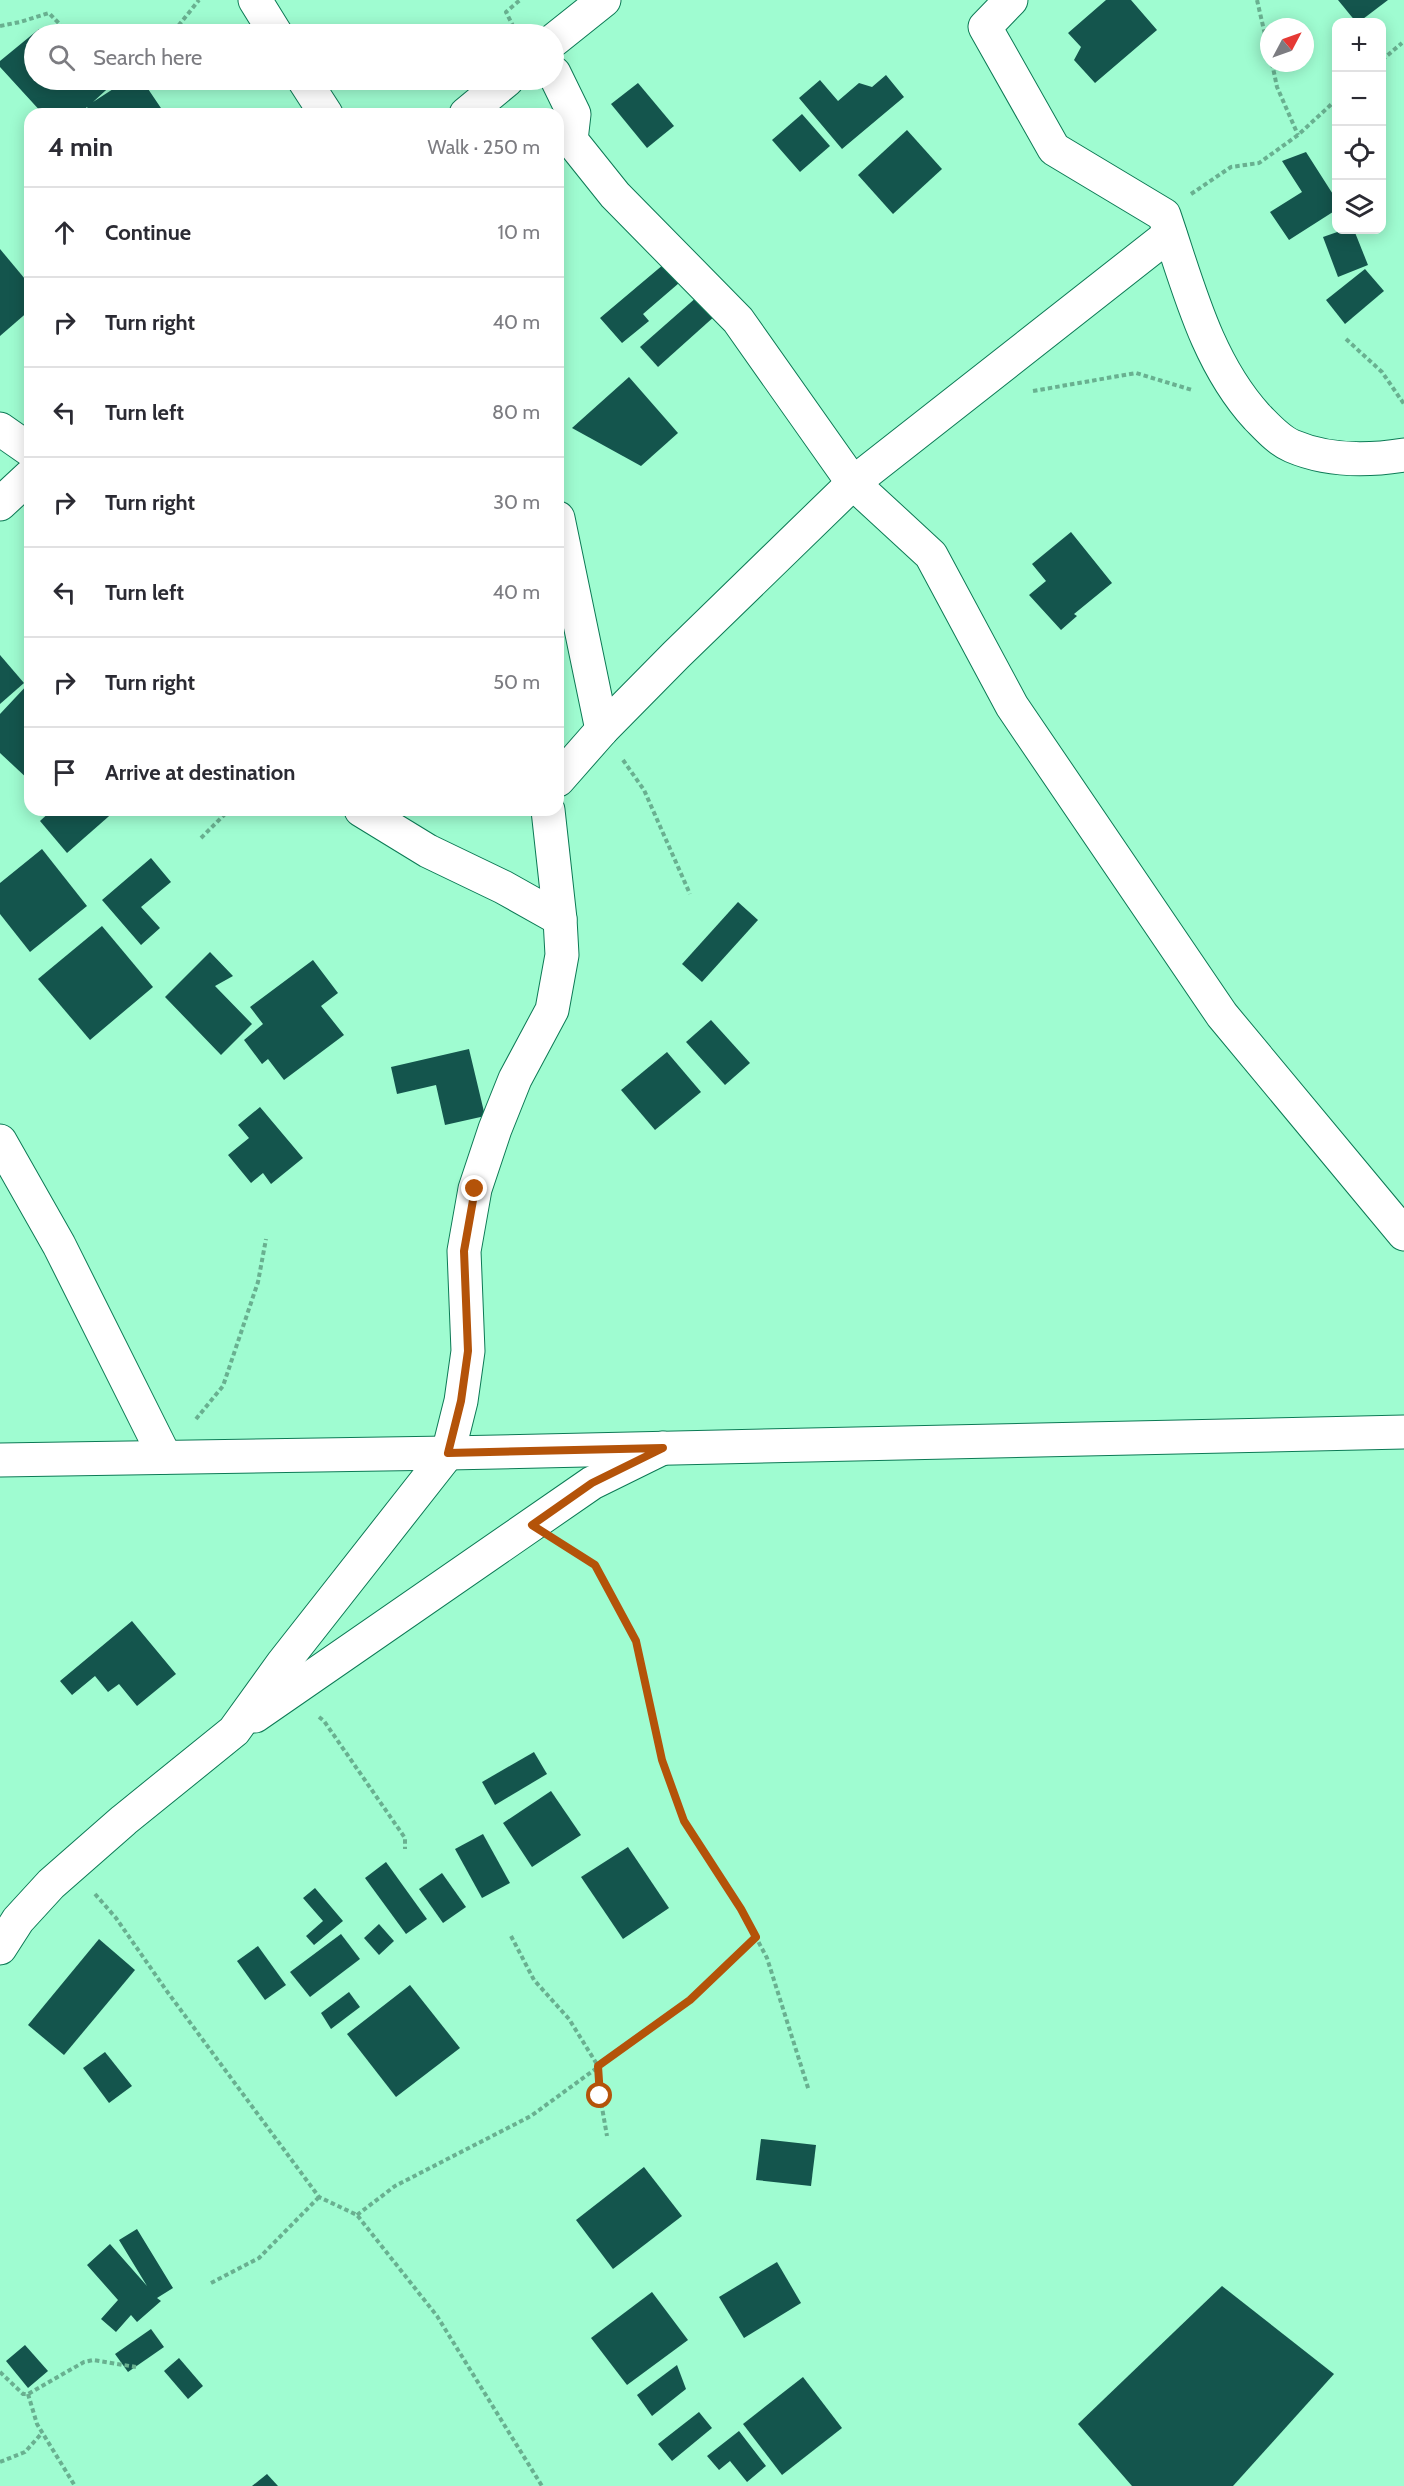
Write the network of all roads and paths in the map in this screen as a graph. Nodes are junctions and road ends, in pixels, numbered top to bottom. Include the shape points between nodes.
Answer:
1 (199, 0) edge
2 (255, 0) edge
3 (520, 0) edge
4 (604, 0) edge
5 (1011, 0) edge
6 (1257, 0) edge
7 (1261, 18) edge
8 (59, 24) edge
9 (180, 24) edge
10 (270, 24) edge
11 (512, 24) edge
12 (0, 26) edge
13 (564, 32) edge
14 (1402, 42) dead end
15 (1386, 56) edge
16 (1274, 72) edge
17 (310, 90) edge
18 (495, 90) edge
19 (562, 90) edge
20 (1332, 104) edge
21 (322, 108) edge
22 (473, 108) edge
23 (1298, 135) junction
24 (1167, 225) junction
25 (1346, 339) dead end
26 (1032, 391) dead end
27 (1404, 404) edge
28 (1248, 406) junction
29 (0, 429) edge
30 (24, 446) edge
31 (1404, 455) edge
32 (24, 482) edge
33 (853, 483) junction
34 (0, 504) edge
35 (564, 547) edge
36 (602, 730) junction
37 (564, 773) edge
38 (223, 816) edge
39 (370, 816) edge
40 (549, 816) edge
41 (201, 838) dead end
42 (690, 894) dead end
43 (560, 919) junction
44 (0, 1141) edge
45 (1404, 1234) edge
46 (266, 1239) dead end
47 (1404, 1432) edge
48 (663, 1448) junction
49 (448, 1453) junction
50 (165, 1457) junction
51 (0, 1460) edge
52 (532, 1525) junction
53 (287, 1694) junction
54 (234, 1731) junction
55 (405, 1849) dead end
56 (71, 1866) junction
57 (511, 1936) dead end
58 (756, 1937) junction
59 (0, 1948) edge
60 (598, 2066) junction
61 (809, 2091) dead end
62 (607, 2136) dead end
63 (319, 2197) junction
64 (357, 2215) junction
65 (211, 2283) dead end
66 (136, 2367) dead end
67 (0, 2372) edge
68 (28, 2394) junction
69 (42, 2433) junction
70 (0, 2462) edge
71 (75, 2486) edge
72 (542, 2486) edge

1 - 9 path
2 - 10 street
3 - 11 path via 506,12
4 - 13 street
5 - 24 street via 985,27 1054,149
6 - 7 path
8 - 12 path via 49,13
14 - 15 path
16 - 23 path
17 - 21 street
18 - 22 street
19 - 33 street via 574,114 571,140 615,195 738,320
20 - 23 path
23 - 24 path via 1259,163 1231,167 1208,181
24 - 28 street via 1191,299 1214,352
24 - 33 street
25 - 27 path via 1382,372
26 - 28 path via 1136,373
28 - 31 street via 1290,445 1311,452 1336,458
29 - 30 street
32 - 34 street
33 - 36 street
33 - 45 street via 931,555 1012,706 1222,1015
35 - 36 street
36 - 37 street
36 - 42 path via 644,790
38 - 41 path
39 - 43 street via 428,851
40 - 43 street
43 - 49 street via 562,955 552,1010 515,1080 475,1189 464,1251 468,1351
44 - 50 street via 59,1245
46 - 50 path via 258,1282 223,1386
47 - 48 street
48 - 49 street
48 - 52 street via 592,1483
49 - 50 street
49 - 54 street
50 - 51 street
52 - 53 street
52 - 58 path via 595,1565 616,1603 636,1641 662,1760 684,1821
53 - 54 street
53 - 55 path via 324,1721 405,1838
54 - 56 street
56 - 59 street via 31,1903
56 - 63 path via 116,1918
57 - 60 path via 534,1980 569,2019
58 - 60 path via 690,2000
58 - 61 path via 767,1958
60 - 62 path
60 - 64 path via 531,2116 395,2186
63 - 64 path
63 - 65 path via 259,2258
64 - 72 path via 437,2316
66 - 68 path via 84,2362
67 - 68 path via 23,2394
68 - 69 path
69 - 70 path via 24,2452
69 - 71 path

